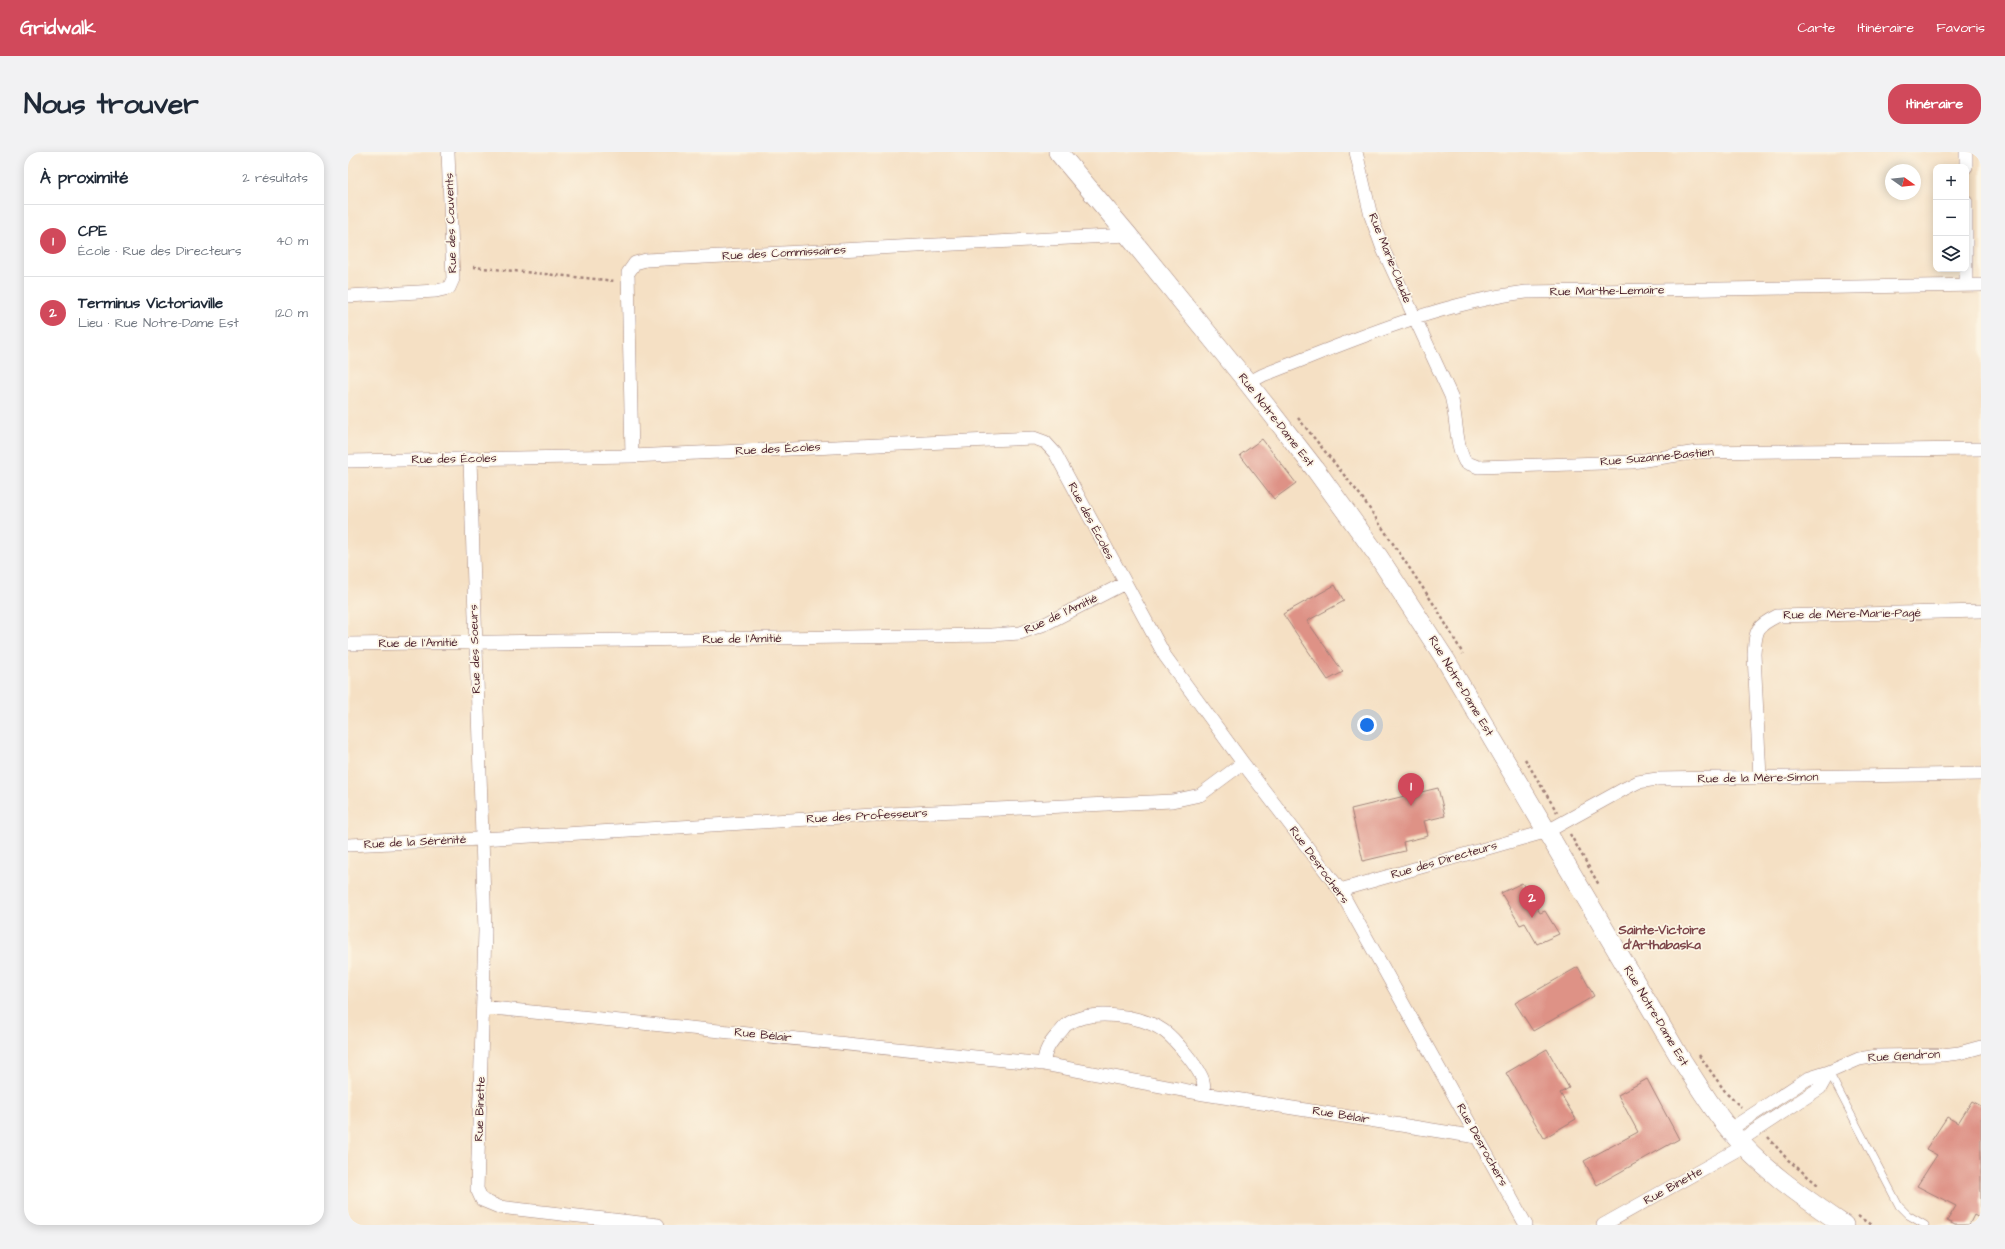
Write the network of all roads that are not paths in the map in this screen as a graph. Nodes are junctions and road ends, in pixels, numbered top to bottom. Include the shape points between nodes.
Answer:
1 (448, 152) edge
2 (1058, 152) edge
3 (1356, 152) edge
4 (1966, 152) edge
5 (1966, 164) edge
6 (1128, 235) junction
7 (1966, 236) edge
8 (1966, 285) junction
9 (1981, 285) edge
10 (348, 296) edge
11 (1414, 317) junction
12 (1248, 383) junction
13 (1981, 449) edge
14 (632, 456) junction
15 (470, 459) junction
16 (348, 461) edge
17 (1124, 583) junction
18 (1981, 611) edge
19 (475, 642) junction
20 (348, 644) edge
21 (1243, 763) junction
22 (1981, 774) edge
23 (1760, 778) junction
24 (1548, 831) junction
25 (481, 839) junction
26 (348, 845) edge
27 (1340, 890) junction
28 (483, 1007) junction
29 (1981, 1047) edge
30 (1044, 1064) junction
31 (1829, 1072) junction
32 (1204, 1094) junction
33 (1477, 1137) junction
34 (1738, 1139) junction
35 (658, 1225) edge
36 (1526, 1225) edge
37 (1603, 1225) edge
38 (1844, 1225) edge
39 (1925, 1225) edge

1 - 10 street, Rue des Couvents via 453,279 449,288
2 - 6 street, Rue Notre-Dame Est
3 - 11 street, Rue Marie-Claude via 1371,216
4 - 5 street
6 - 12 street, Rue Notre-Dame Est
6 - 14 street, Rue des Commissaires via 646,260 635,263 628,273
7 - 8 street
8 - 9 street, Rue Marthe-Lemaire
8 - 11 street, Rue Marthe-Lemaire via 1526,292 1502,295
11 - 12 street, Rue Marthe-Lemaire
11 - 13 street, Rue Suzanne-Bastien via 1451,396 1460,452 1465,462 1478,467 1632,462 1697,452
12 - 24 street, Rue Notre-Dame Est via 1378,556 1447,662
14 - 15 street, Rue des Écoles
14 - 17 street, Rue des Écoles via 1034,438 1045,442 1055,453
15 - 16 street, Rue des Écoles
15 - 19 street, Rue des Soeurs
17 - 19 street, Rue de l'Amitié via 1045,624 1020,633
17 - 21 street, Rue Desrochers via 1165,656
18 - 23 street, Rue de Mère-Marie-Pagé via 1777,616 1762,623 1756,635 1754,654
19 - 20 street, Rue de l'Amitié
19 - 25 street, Rue des Soeurs
21 - 25 street, Rue des Professeurs via 1200,795 1172,802 890,814
21 - 27 street, Rue Desrochers
22 - 23 street, Rue de la Mère-Simon
23 - 24 street, Rue de la Mère-Simon via 1656,779 1638,782
24 - 27 street, Rue des Directeurs
24 - 34 street, Rue Notre-Dame Est via 1679,1056
25 - 26 street, Rue de la Sérénité
25 - 28 street, Rue Binette via 485,931
27 - 33 street, Rue Desrochers
28 - 30 street, Rue Bélair
28 - 35 street, Rue Binette via 477,1189 482,1200 499,1206
29 - 31 street, Rue Gendron via 1942,1055 1871,1057 1859,1059
30 - 32 street, Rue Bélair
30 - 32 street via 1044,1055 1051,1042 1066,1025 1101,1015 1124,1017 1145,1021 1164,1031 1184,1051 1203,1080
31 - 34 street, Rue Gendron via 1807,1079
31 - 39 lane via 1899,1206
32 - 33 street, Rue Bélair
33 - 36 street, Rue Desrochers
34 - 37 street, Rue Binette
34 - 38 street, Rue Notre-Dame Est via 1801,1196

